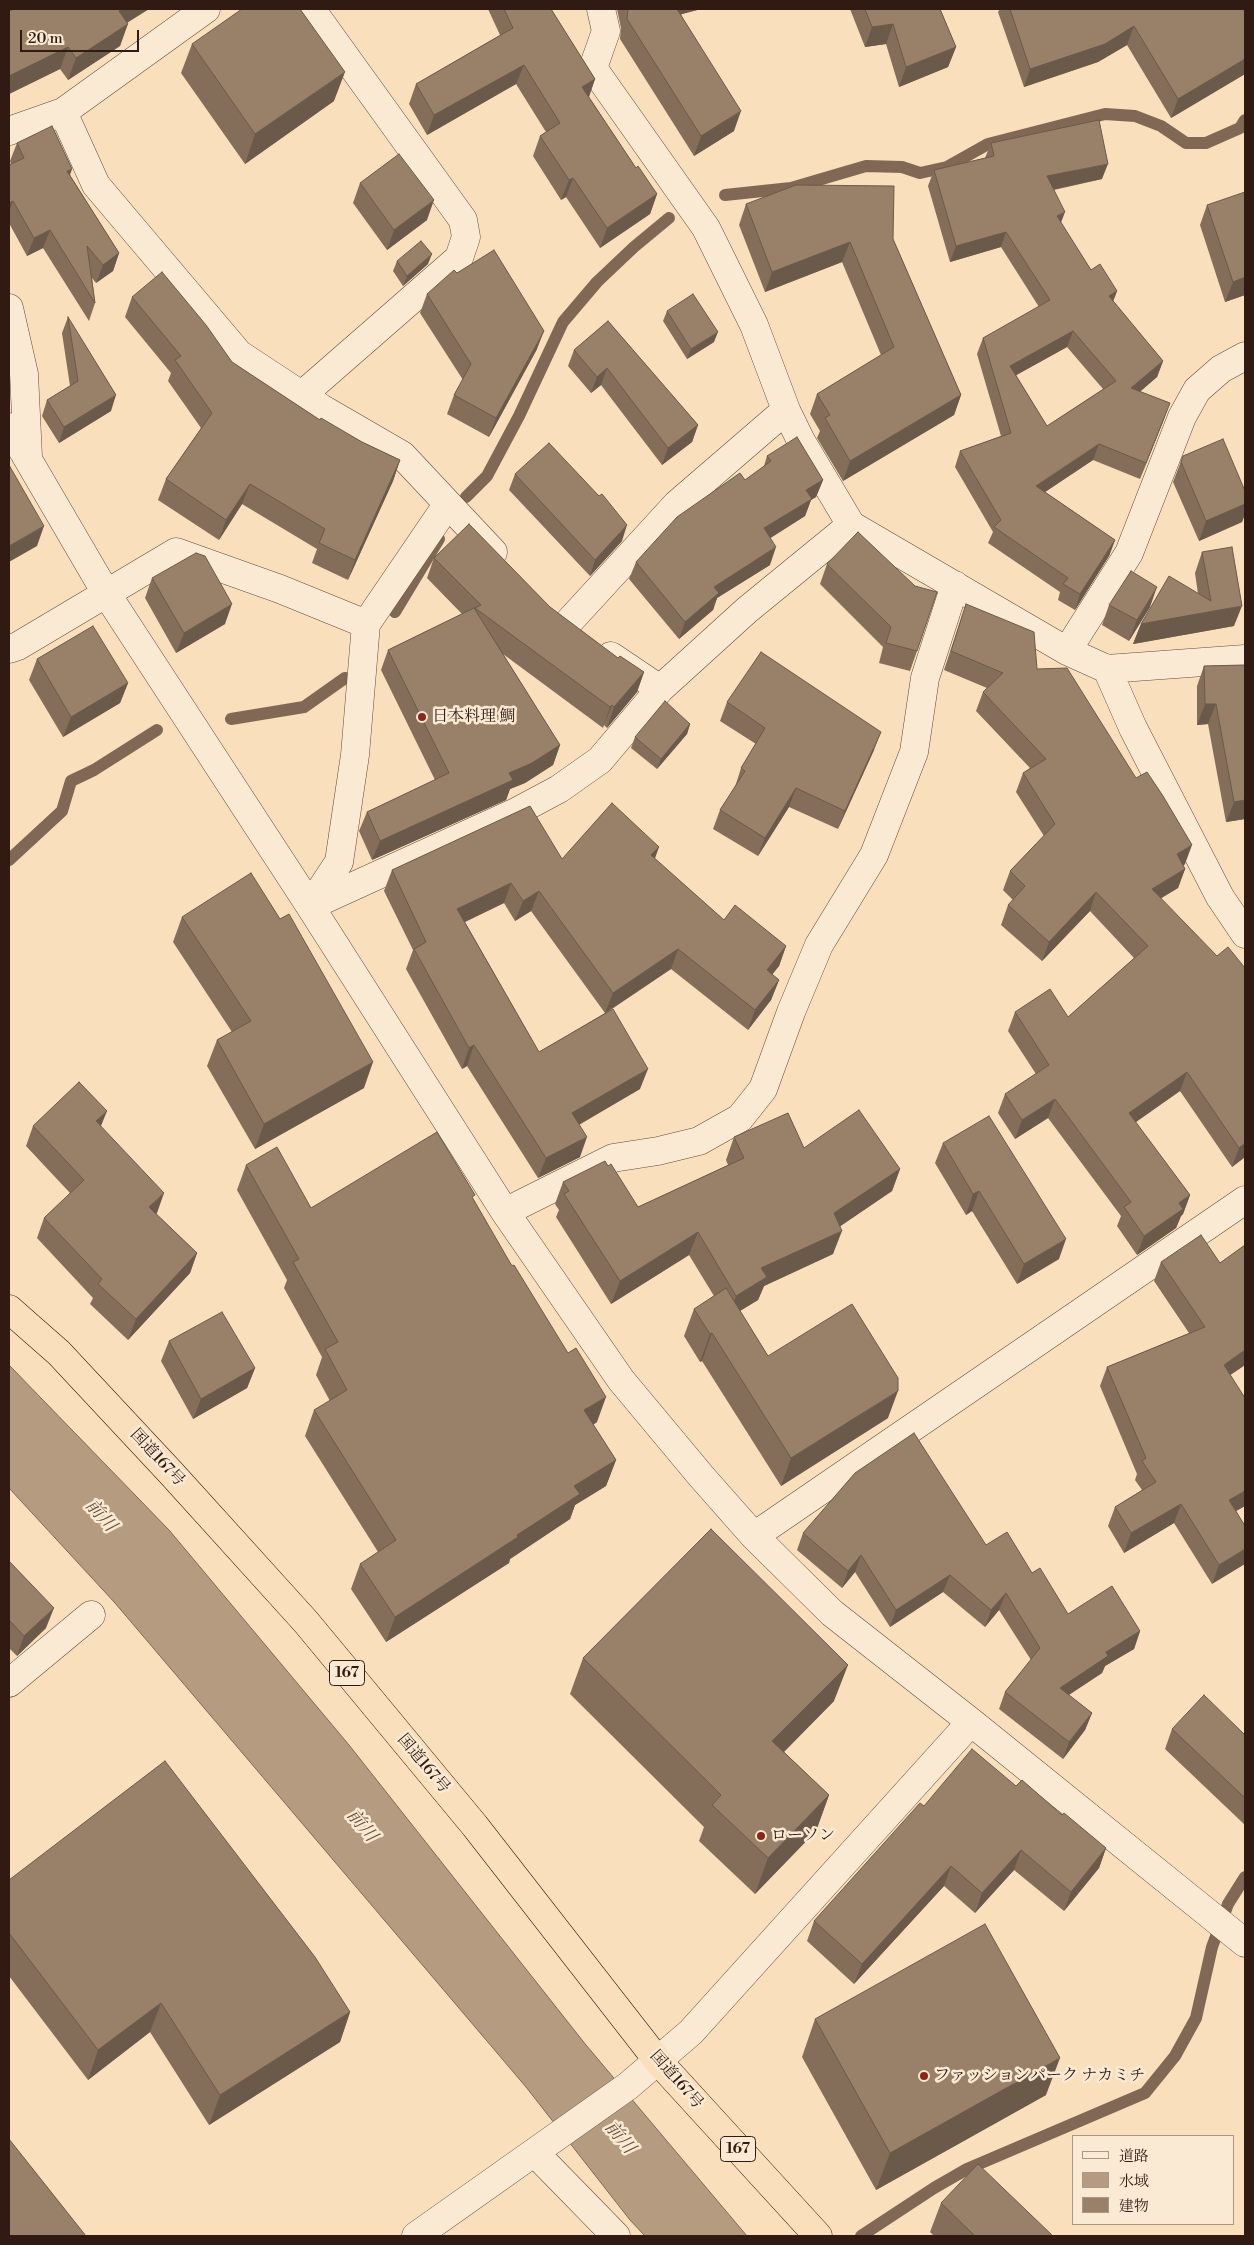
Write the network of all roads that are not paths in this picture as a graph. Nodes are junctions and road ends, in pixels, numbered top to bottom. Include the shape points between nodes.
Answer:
1 (206, 9) edge
2 (311, 9) edge
3 (601, 9) edge
4 (63, 112) junction
5 (9, 131) edge
6 (9, 308) edge
7 (1245, 356) edge
8 (302, 395) junction
9 (786, 410) junction
10 (9, 427) edge
11 (28, 458) junction
12 (447, 505) junction
13 (851, 524) junction
14 (512, 572) edge
15 (955, 585) junction
16 (106, 593) junction
17 (546, 605) edge
18 (366, 624) junction
19 (566, 625) junction
20 (9, 649) edge
21 (1067, 651) junction
22 (1245, 659) edge
23 (1107, 669) junction
24 (660, 690) junction
25 (310, 906) junction
26 (1245, 934) edge
27 (1245, 1200) edge
28 (505, 1212) junction
29 (9, 1308) edge
30 (754, 1536) junction
31 (91, 1615) dead end
32 (9, 1683) edge
33 (971, 1722) junction
34 (1227, 1928) edge
35 (658, 2061) junction
36 (544, 2147) junction
37 (416, 2236) edge
38 (616, 2236) edge
39 (818, 2236) edge

1 - 4 street
2 - 8 street via 463,220 466,237 459,258
3 - 9 street via 606,31 593,68 706,228 754,325
4 - 5 street
4 - 8 street via 96,185 239,354
6 - 11 street via 24,374
7 - 21 street via 1220,369 1197,390 1182,417 1129,553
8 - 12 street via 402,456
9 - 13 street
9 - 19 street via 677,504
10 - 11 street
11 - 16 street
12 - 14 street
12 - 18 street
13 - 15 street
13 - 24 street via 747,610
15 - 21 street
15 - 28 street via 925,678 914,752 874,855 819,945 763,1089 740,1118 700,1141 613,1158
16 - 18 street via 176,552
16 - 20 street
16 - 25 street
17 - 19 street
18 - 25 street via 355,755 338,862
19 - 24 street
21 - 23 street
22 - 23 street
23 - 26 street via 1132,728 1216,889
24 - 25 street via 600,760 559,789 514,813
25 - 28 street
27 - 30 street
28 - 30 street via 621,1380
29 - 35 highway, 国道167号 / 167 via 65,1360 306,1622 475,1826
30 - 33 street via 832,1613
31 - 32 street
33 - 34 street
33 - 35 street via 691,2032
35 - 36 street
35 - 39 highway, 国道167号 / 167
36 - 37 street
36 - 38 street

